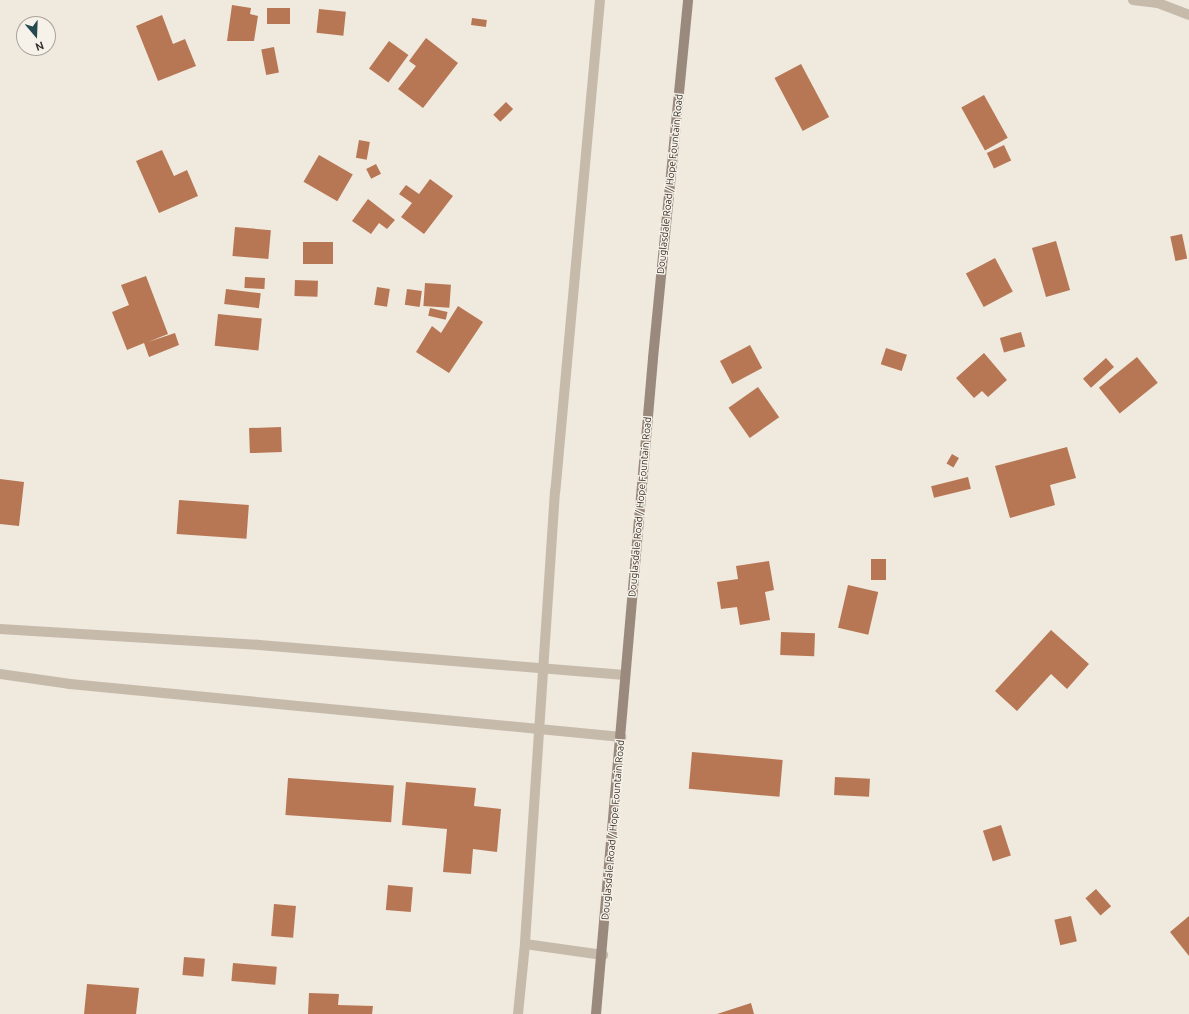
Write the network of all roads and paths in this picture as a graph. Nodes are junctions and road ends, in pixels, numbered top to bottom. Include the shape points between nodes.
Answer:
1 (600, 0) edge
2 (688, 0) edge
3 (1134, 0) edge
4 (1189, 15) edge
5 (0, 629) edge
6 (545, 669) junction
7 (0, 674) edge
8 (625, 675) junction
9 (540, 726) junction
10 (621, 737) junction
11 (525, 944) junction
12 (603, 955) junction
13 (518, 1014) edge
14 (596, 1014) edge

1 - 6 street via 555,491
2 - 8 main road, Douglasdale Road / Hope Fountain Road
3 - 4 street via 1158,3
5 - 6 street via 259,645
6 - 8 street
6 - 9 street
7 - 9 street via 70,684
8 - 10 main road, Douglasdale Road / Hope Fountain Road
9 - 10 street
9 - 11 street
10 - 12 main road, Douglasdale Road / Hope Fountain Road
11 - 12 street
11 - 13 street
12 - 14 main road, Douglasdale Road / Hope Fountain Road

